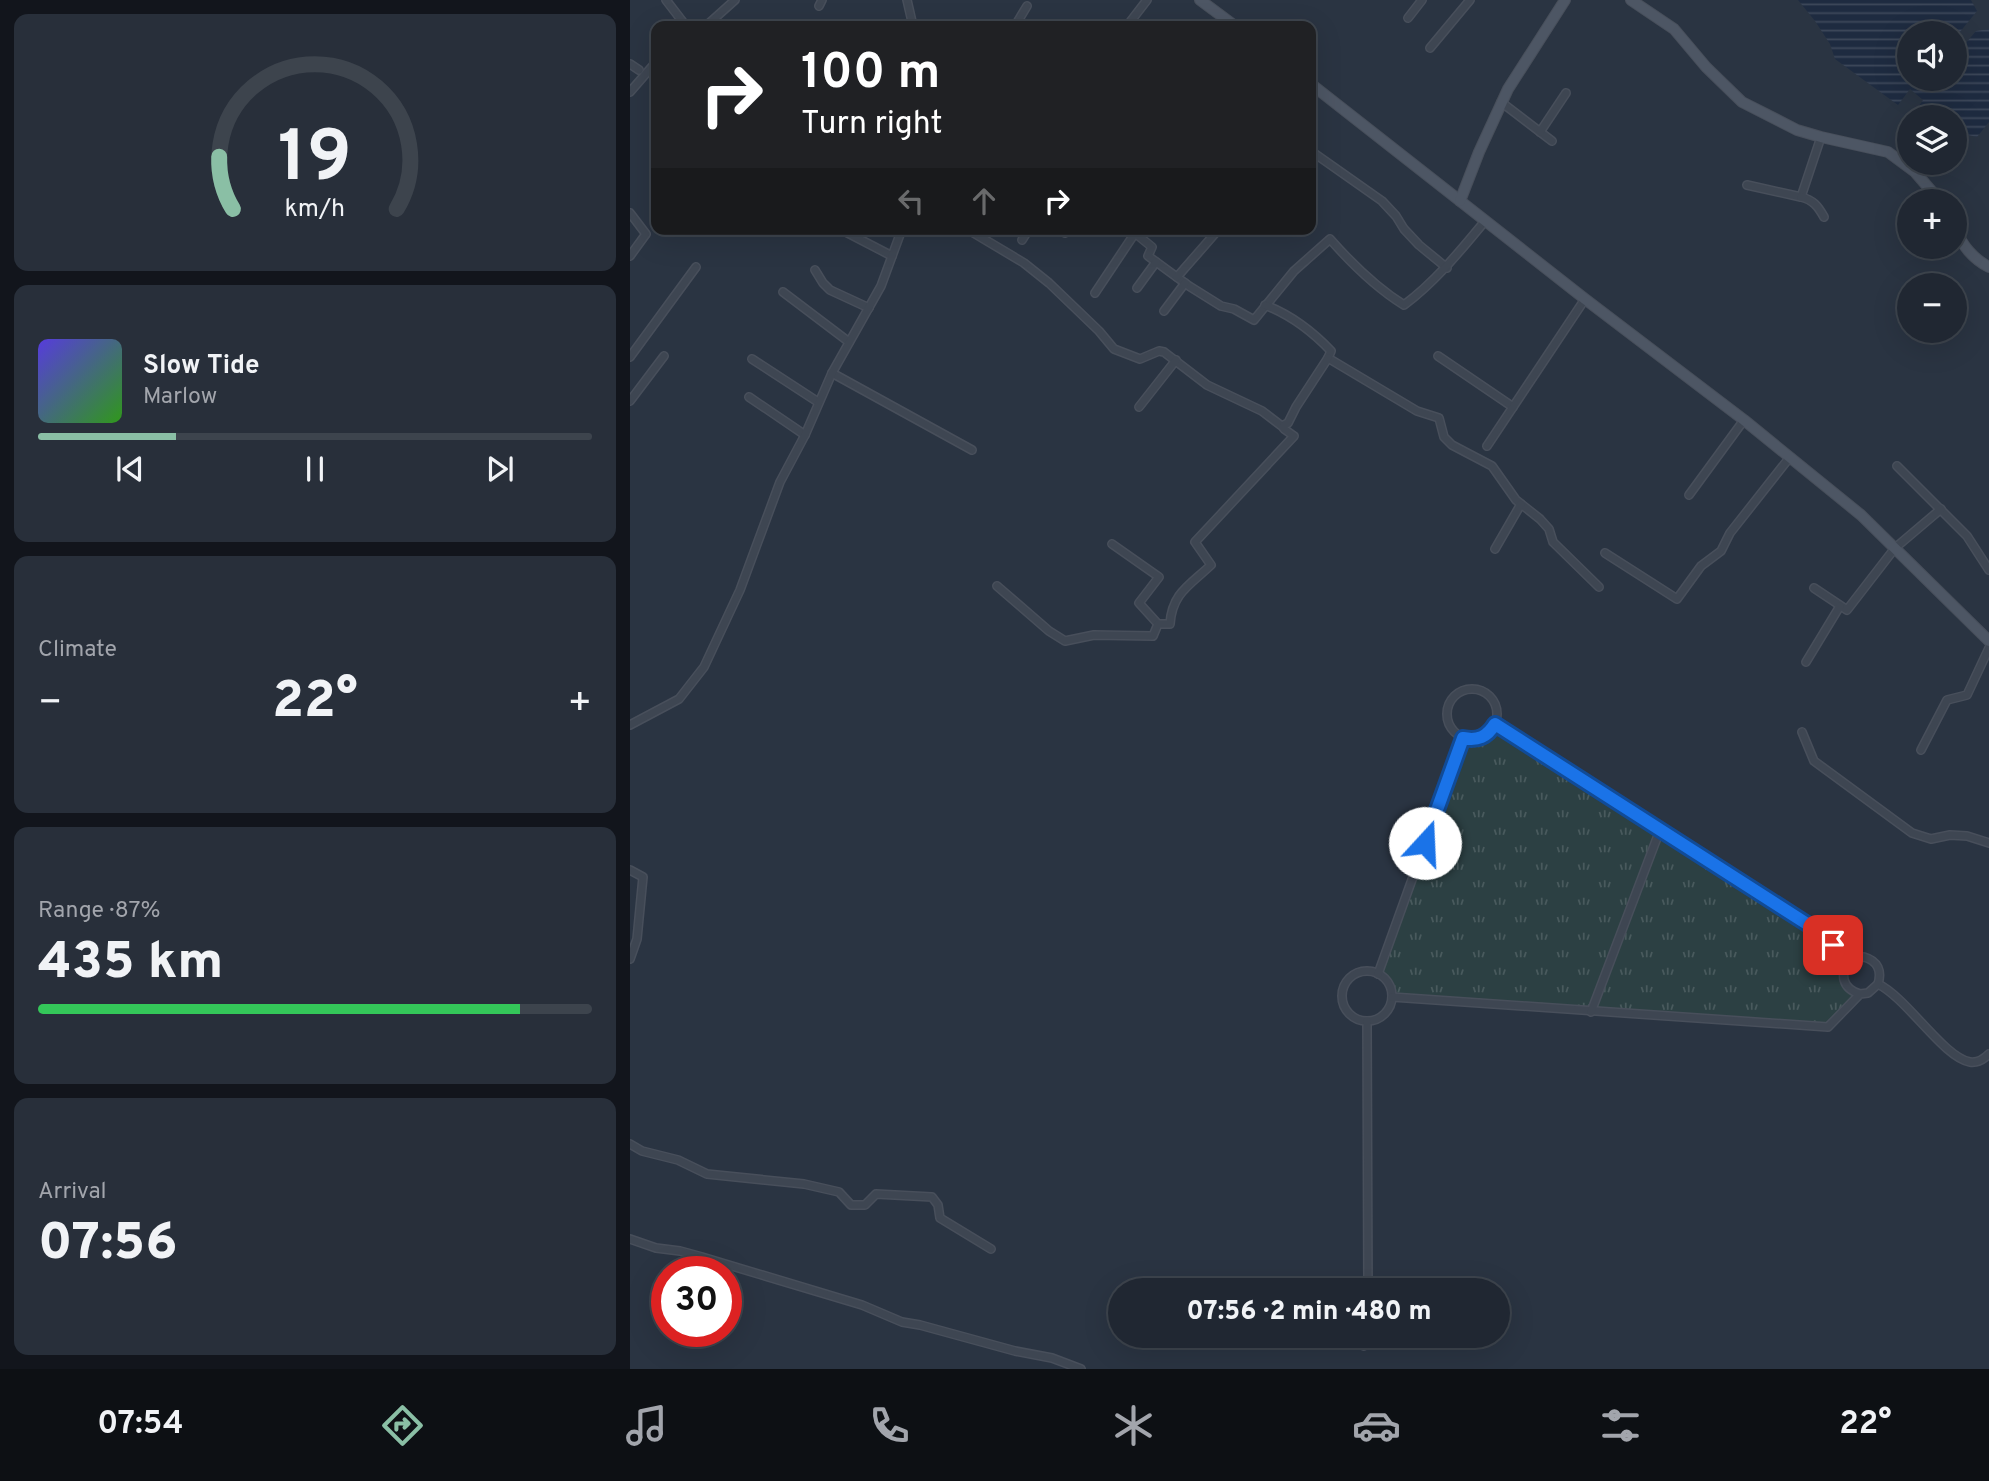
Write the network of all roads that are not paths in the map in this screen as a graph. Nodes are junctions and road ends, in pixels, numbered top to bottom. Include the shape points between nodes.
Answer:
1 (666, 0) edge
2 (735, 0) edge
3 (907, 0) edge
4 (1147, 0) edge
5 (1200, 0) edge
6 (1422, 0) edge
7 (1469, 0) edge
8 (1565, 0) edge
9 (1630, 0) edge
10 (1027, 6) dead end
11 (1408, 18) dead end
12 (681, 21) edge
13 (712, 21) edge
14 (912, 21) edge
15 (1020, 21) edge
16 (1131, 21) edge
17 (1227, 21) edge
18 (1430, 48) dead end
19 (630, 64) edge
20 (651, 68) edge
21 (639, 70) dead end
22 (1316, 88) edge
23 (630, 92) edge
24 (1566, 93) dead end
25 (1501, 102) junction
26 (1540, 132) junction
27 (1821, 137) junction
28 (1552, 141) dead end
29 (1316, 155) edge
30 (1747, 185) dead end
31 (1930, 189) edge
32 (1801, 197) junction
33 (1460, 201) junction
34 (630, 213) edge
35 (1824, 217) dead end
36 (1485, 220) junction
37 (852, 235) edge
38 (900, 235) edge
39 (977, 235) edge
40 (1025, 235) edge
41 (1131, 235) edge
42 (1138, 235) edge
43 (1214, 235) edge
44 (1022, 240) dead end
45 (1967, 249) edge
46 (630, 256) edge
47 (892, 256) junction
48 (1156, 262) junction
49 (696, 267) dead end
50 (1989, 267) edge
51 (1447, 268) junction
52 (815, 270) dead end
53 (1177, 277) junction
54 (1185, 283) junction
55 (1137, 288) dead end
56 (783, 292) dead end
57 (1095, 293) dead end
58 (1585, 299) junction
59 (1265, 305) junction
60 (869, 308) junction
61 (1164, 311) dead end
62 (849, 342) junction
63 (664, 356) dead end
64 (1438, 356) dead end
65 (630, 357) edge
66 (1328, 358) junction
67 (752, 359) dead end
68 (1176, 360) junction
69 (832, 373) junction
70 (749, 397) dead end
71 (630, 401) edge
72 (818, 402) junction
73 (1139, 407) dead end
74 (1513, 407) junction
75 (1744, 420) junction
76 (1283, 427) junction
77 (805, 435) junction
78 (1487, 446) dead end
79 (972, 450) dead end
80 (1790, 457) junction
81 (1897, 466) dead end
82 (1689, 495) dead end
83 (1521, 505) junction
84 (1941, 509) junction
85 (1112, 544) dead end
86 (1895, 548) junction
87 (1495, 549) dead end
88 (1605, 553) dead end
89 (1989, 570) edge
90 (997, 586) dead end
91 (1599, 587) dead end
92 (1814, 588) dead end
93 (1840, 606) junction
94 (1158, 624) junction
95 (1989, 641) edge
96 (1989, 648) edge
97 (1806, 662) dead end
98 (1495, 724) junction
99 (630, 725) edge
100 (1802, 732) dead end
101 (1463, 738) junction
102 (1922, 750) dead end
103 (1660, 830) junction
104 (1989, 843) edge
105 (630, 870) edge
106 (630, 959) edge
107 (1851, 960) junction
108 (1378, 974) junction
109 (1878, 984) junction
110 (1860, 994) junction
111 (1392, 997) junction
112 (1591, 1012) junction
113 (1367, 1021) junction
114 (1989, 1054) edge
115 (630, 1144) edge
116 (630, 1239) edge
117 (991, 1249) dead end
118 (1368, 1278) edge
119 (1081, 1369) edge

1 - 12 street
2 - 13 street
3 - 14 street
4 - 16 street
5 - 17 main road
6 - 11 street
7 - 18 street
8 - 25 main road
9 - 27 main road via 1674,29 1742,102
10 - 15 street
19 - 21 street
20 - 23 street
22 - 33 main road
24 - 26 street
25 - 26 street
25 - 33 main road
26 - 28 street
27 - 31 main road via 1888,152
27 - 32 street
29 - 51 street via 1382,201 1419,245
30 - 32 street
32 - 35 street via 1818,206
33 - 36 main road
34 - 46 street via 646,234
36 - 51 street
36 - 58 main road
37 - 47 street
38 - 47 street
39 - 68 street via 1049,283 1114,349 1140,359 1159,351
40 - 44 street
41 - 57 street
42 - 48 street via 1152,247 1148,256
43 - 53 street
45 - 50 main road
47 - 60 street
48 - 53 street
48 - 55 street
49 - 65 street
51 - 59 street via 1404,304 1378,287 1330,239
52 - 60 street via 830,290
53 - 54 street
54 - 59 street via 1254,320
54 - 61 street
56 - 62 street
58 - 74 street
58 - 75 main road
59 - 66 street via 1316,335 1331,351
60 - 62 street
62 - 69 street
63 - 71 street
64 - 74 street
66 - 76 street
66 - 83 street via 1417,411 1439,418 1452,446 1492,466
67 - 72 street
68 - 73 street
68 - 76 street via 1207,385 1262,411
69 - 72 street
69 - 79 street
70 - 77 street
72 - 77 street
74 - 78 street
75 - 80 main road
75 - 82 street
76 - 94 street via 1294,436 1195,542 1210,565 1175,598 1170,625
77 - 99 street via 780,482 740,590 704,667 679,699
80 - 86 main road
80 - 88 street via 1721,551 1701,566 1677,599
81 - 84 street
83 - 87 street
83 - 91 street via 1549,528 1553,542
84 - 86 street
84 - 89 street via 1967,536
85 - 94 street via 1159,578 1139,603
86 - 93 street via 1849,609
86 - 95 main road
90 - 94 street via 1065,641 1094,635 1153,636
92 - 93 street
93 - 97 street
96 - 102 street via 1967,695 1947,700
98 - 101 street via 1482,738
98 - 101 street via 1496,705 1490,697 1482,691 1463,691 1449,705 1447,715
98 - 103 street
100 - 104 street via 1814,761 1912,833 1931,839 1966,836
101 - 108 street
103 - 107 street via 1815,929
103 - 112 street
105 - 106 street via 643,877 638,939
107 - 109 street via 1871,959 1880,970
107 - 110 street via 1843,980
108 - 111 street via 1386,980
108 - 113 street via 1359,973 1344,986 1342,996 1349,1014
109 - 110 street
109 - 114 street via 1956,1057 1971,1063
110 - 112 street via 1828,1027
111 - 112 street
111 - 113 street via 1384,1014
113 - 118 street
115 - 117 street via 707,1174 839,1192 851,1205 865,1205 876,1195 932,1196 940,1218
116 - 119 street via 850,1302 902,1322

